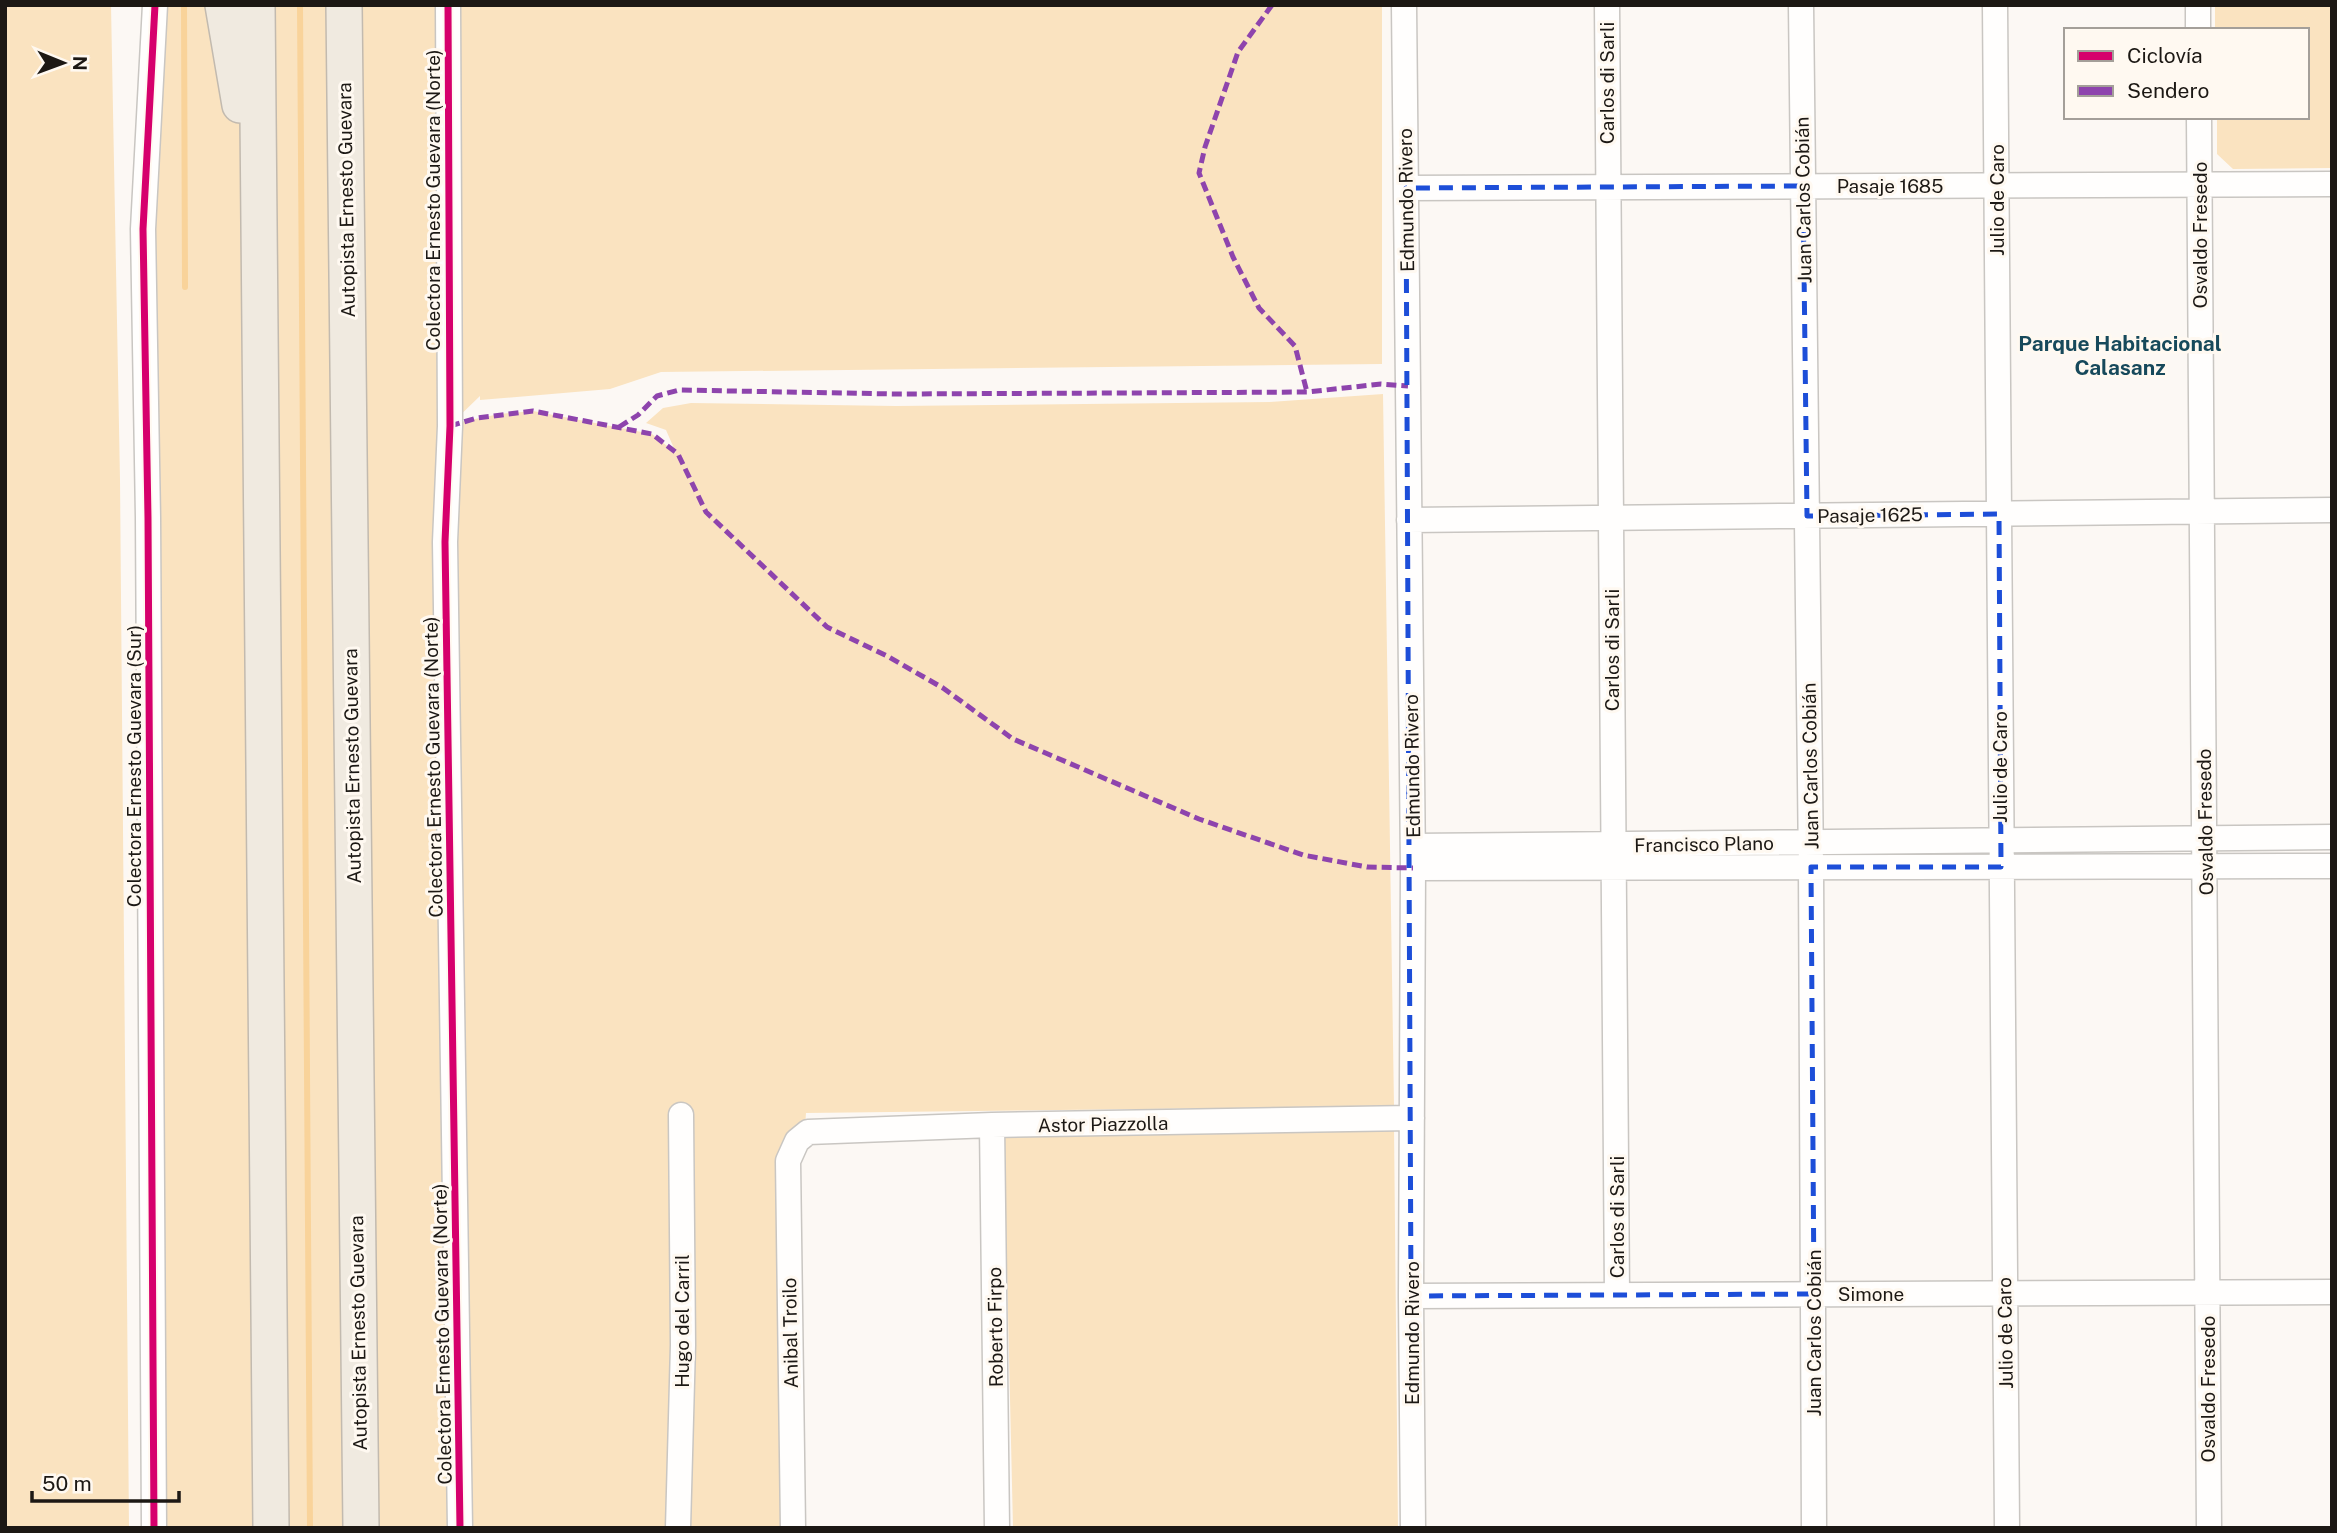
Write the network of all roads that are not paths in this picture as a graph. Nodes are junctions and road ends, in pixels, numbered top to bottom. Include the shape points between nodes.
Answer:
1 (155, 5) edge
2 (223, 5) edge
3 (257, 5) edge
4 (344, 5) edge
5 (448, 5) edge
6 (1404, 5) edge
7 (1607, 5) edge
8 (1801, 5) edge
9 (1995, 5) edge
10 (2198, 5) edge
11 (2198, 28) edge
12 (2199, 119) edge
13 (2200, 184) junction
14 (2332, 184) edge
15 (1996, 185) junction
16 (1803, 186) junction
17 (1608, 187) junction
18 (1406, 188) junction
19 (259, 226) junction
20 (2332, 510) edge
21 (2203, 512) junction
22 (1998, 514) junction
23 (1807, 516) junction
24 (1611, 518) junction
25 (1409, 520) junction
26 (2332, 837) edge
27 (2205, 838) junction
28 (2001, 841) junction
29 (1811, 842) junction
30 (1614, 856) junction
31 (1413, 857) junction
32 (2332, 866) edge
33 (1811, 867) junction
34 (2001, 867) junction
35 (2206, 867) junction
36 (681, 1115) dead end
37 (1412, 1118) junction
38 (992, 1125) junction
39 (797, 1141) joint
40 (2208, 1292) junction
41 (2332, 1292) edge
42 (2005, 1293) junction
43 (1814, 1294) junction
44 (1617, 1295) junction
45 (1411, 1296) junction
46 (154, 1528) edge
47 (271, 1528) edge
48 (360, 1528) edge
49 (460, 1528) edge
50 (678, 1528) edge
51 (793, 1528) edge
52 (997, 1528) edge
53 (1413, 1528) edge
54 (1814, 1528) edge
55 (2007, 1528) edge
56 (2209, 1528) edge

1 - 46 street, Colectora Ernesto Guevara (Sur) via 143,229
2 - 19 highway
3 - 19 highway
4 - 48 highway, Autopista Ernesto Guevara
5 - 49 street, Colectora Ernesto Guevara (Norte) via 450,426 445,542
6 - 18 street, Edmundo Rivero
7 - 17 street, Carlos di Sarli
8 - 16 street, Juan Carlos Cobián
9 - 15 street, Julio de Caro
10 - 11 street
12 - 13 street, Osvaldo Fresedo
13 - 14 street, Pasaje 1685
13 - 15 street, Pasaje 1685
13 - 21 street, Osvaldo Fresedo
15 - 16 street, Pasaje 1685
15 - 22 street, Julio de Caro
16 - 17 street, Pasaje 1685
16 - 23 street, Juan Carlos Cobián
17 - 18 street, Pasaje 1685
17 - 24 street, Carlos di Sarli
18 - 25 street, Edmundo Rivero
19 - 47 highway
20 - 21 street, Pasaje 1625
21 - 22 street, Pasaje 1625
21 - 27 street, Osvaldo Fresedo
22 - 23 street, Pasaje 1625
22 - 28 street, Julio de Caro
23 - 24 street, Pasaje 1625
23 - 29 street, Juan Carlos Cobián
24 - 25 street, Pasaje 1625
24 - 30 street, Carlos di Sarli
25 - 31 street, Edmundo Rivero
26 - 27 street, Francisco Plano
27 - 28 street, Francisco Plano
27 - 35 street, Osvaldo Fresedo
28 - 29 street, Francisco Plano
28 - 34 street, Julio de Caro
29 - 30 street, Francisco Plano
29 - 33 street, Juan Carlos Cobián
30 - 31 street, Francisco Plano
30 - 33 street, Francisco Plano
30 - 44 street, Carlos di Sarli
31 - 37 street, Edmundo Rivero
32 - 35 street, Francisco Plano
33 - 34 street, Francisco Plano
33 - 43 street, Juan Carlos Cobián
34 - 35 street, Francisco Plano
34 - 42 street, Julio de Caro
35 - 40 street, Osvaldo Fresedo
36 - 50 street, Hugo del Carril via 683,1345
37 - 38 street, Astor Piazzolla
37 - 45 street, Edmundo Rivero
38 - 39 street, Astor Piazzolla via 817,1131
38 - 52 street, Roberto Firpo
39 - 51 street, Anibal Troilo via 788,1161
40 - 41 street, Simone
40 - 42 street, Simone
40 - 56 street, Osvaldo Fresedo
42 - 43 street, Simone
42 - 55 street, Julio de Caro
43 - 44 street, Simone
43 - 54 street, Juan Carlos Cobián
44 - 45 street, Simone
45 - 53 street, Edmundo Rivero

